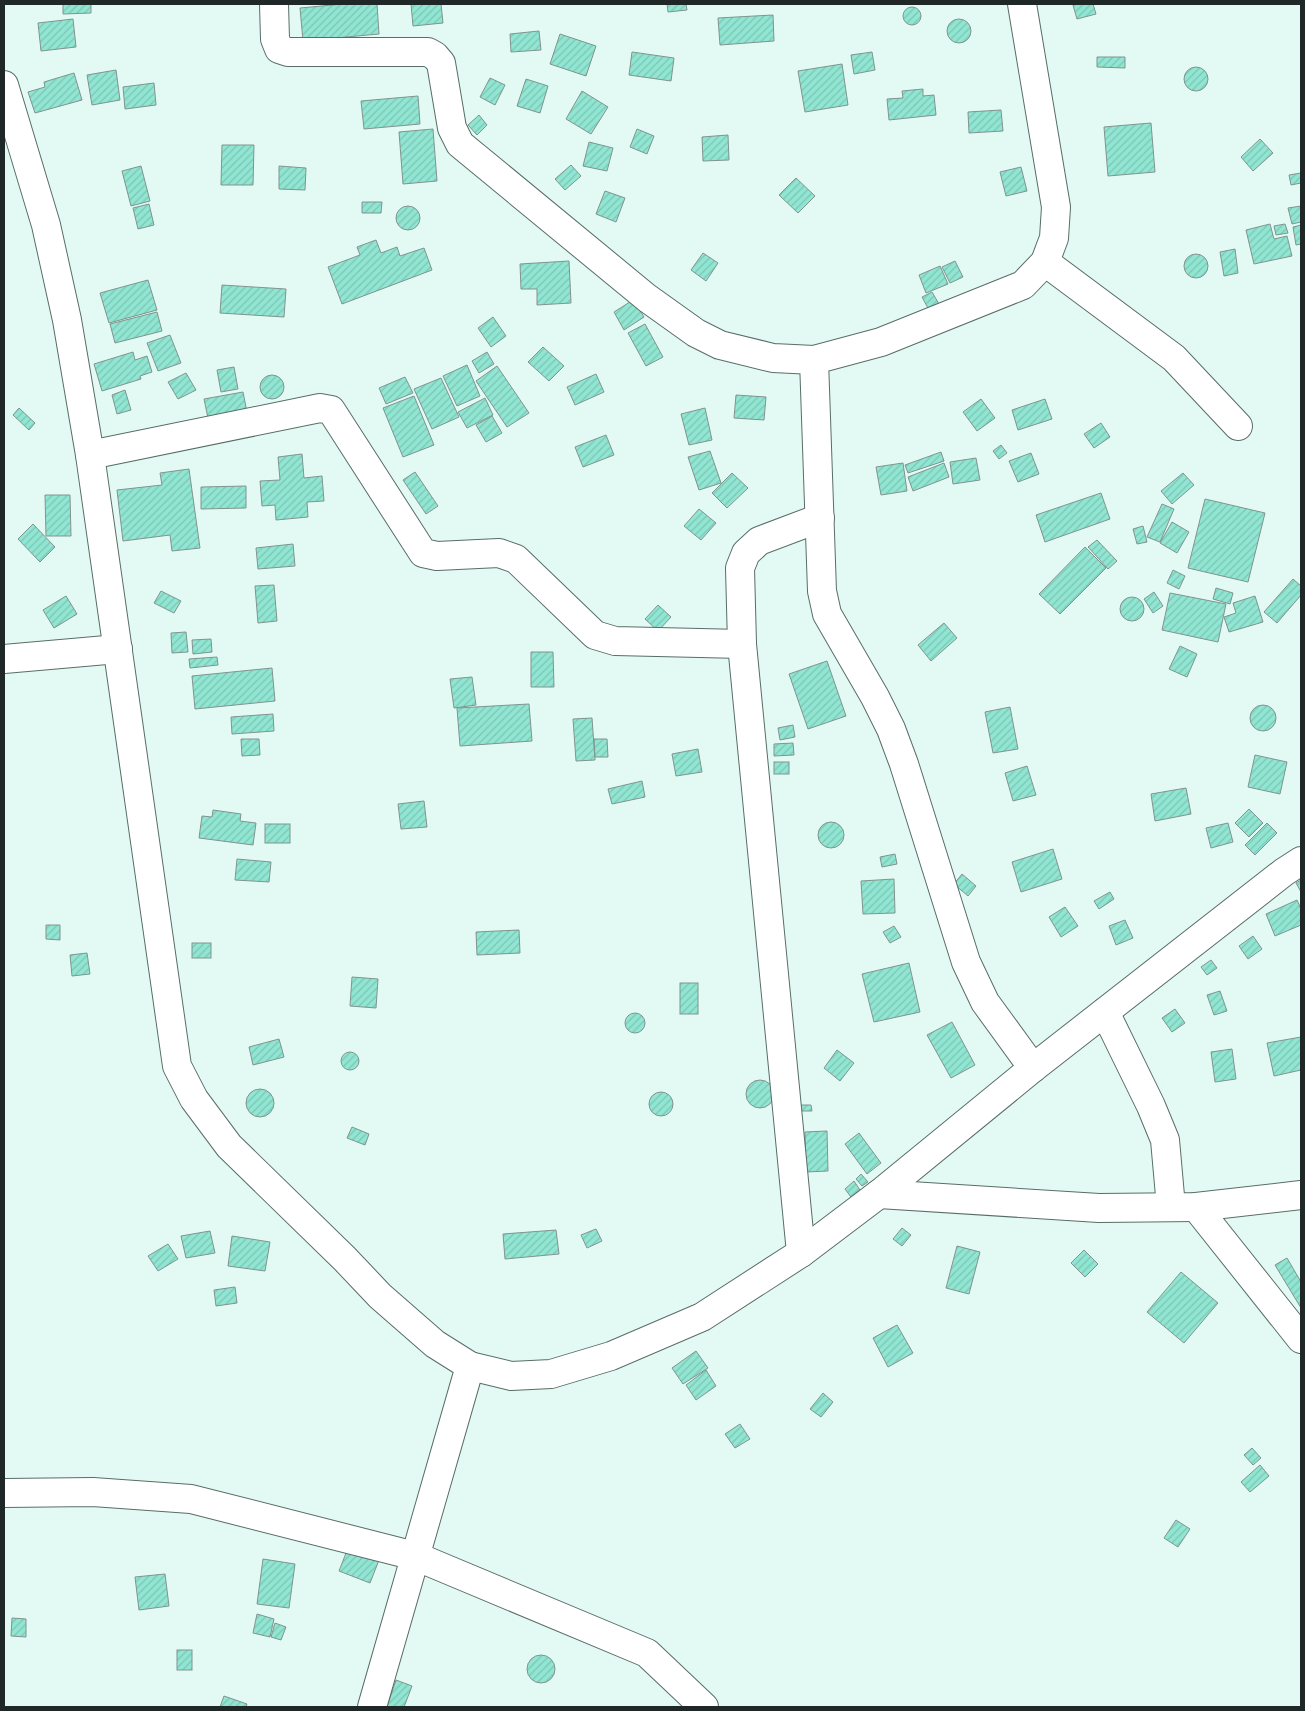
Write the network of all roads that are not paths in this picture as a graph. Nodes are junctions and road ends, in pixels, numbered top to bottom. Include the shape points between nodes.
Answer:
1 (274, 4) edge
2 (1022, 4) edge
3 (4, 85) edge
4 (1045, 262) junction
5 (814, 360) junction
6 (1238, 426) dead end
7 (90, 455) junction
8 (820, 518) junction
9 (742, 644) junction
10 (118, 649) junction
11 (4, 659) edge
12 (1301, 861) edge
13 (1105, 1012) junction
14 (1033, 1068) junction
15 (879, 1194) junction
16 (1301, 1195) edge
17 (1183, 1207) junction
18 (801, 1253) junction
19 (1301, 1339) edge
20 (470, 1366) junction
21 (4, 1493) edge
22 (414, 1556) junction
23 (372, 1707) edge
24 (704, 1707) edge

1 - 5 street via 275,39 279,49 288,52 428,52 435,56 440,63 452,128 460,144 648,298 696,333 720,344 773,358
2 - 4 street via 1056,207 1054,238
3 - 7 street via 46,225 67,320
4 - 5 street via 1024,285 881,342
4 - 6 street via 1174,358
5 - 8 street
7 - 9 street via 320,408 331,410 423,553 437,556 498,554 516,559 595,635 615,641
7 - 10 street
8 - 9 street via 759,541 746,554 740,568
8 - 14 street via 822,591 827,614 891,729 966,962 985,1002
9 - 18 street
10 - 11 street
10 - 20 street via 177,1066 194,1099 229,1146 380,1296 435,1344
12 - 13 street
13 - 14 street
13 - 17 street via 1165,1140
14 - 15 street
15 - 17 street via 1099,1208
15 - 18 street
16 - 17 street
17 - 19 street
18 - 20 street via 702,1317 611,1356 551,1374 511,1376
20 - 22 street
21 - 22 street via 93,1492 191,1499
22 - 23 street
22 - 24 street via 647,1653

